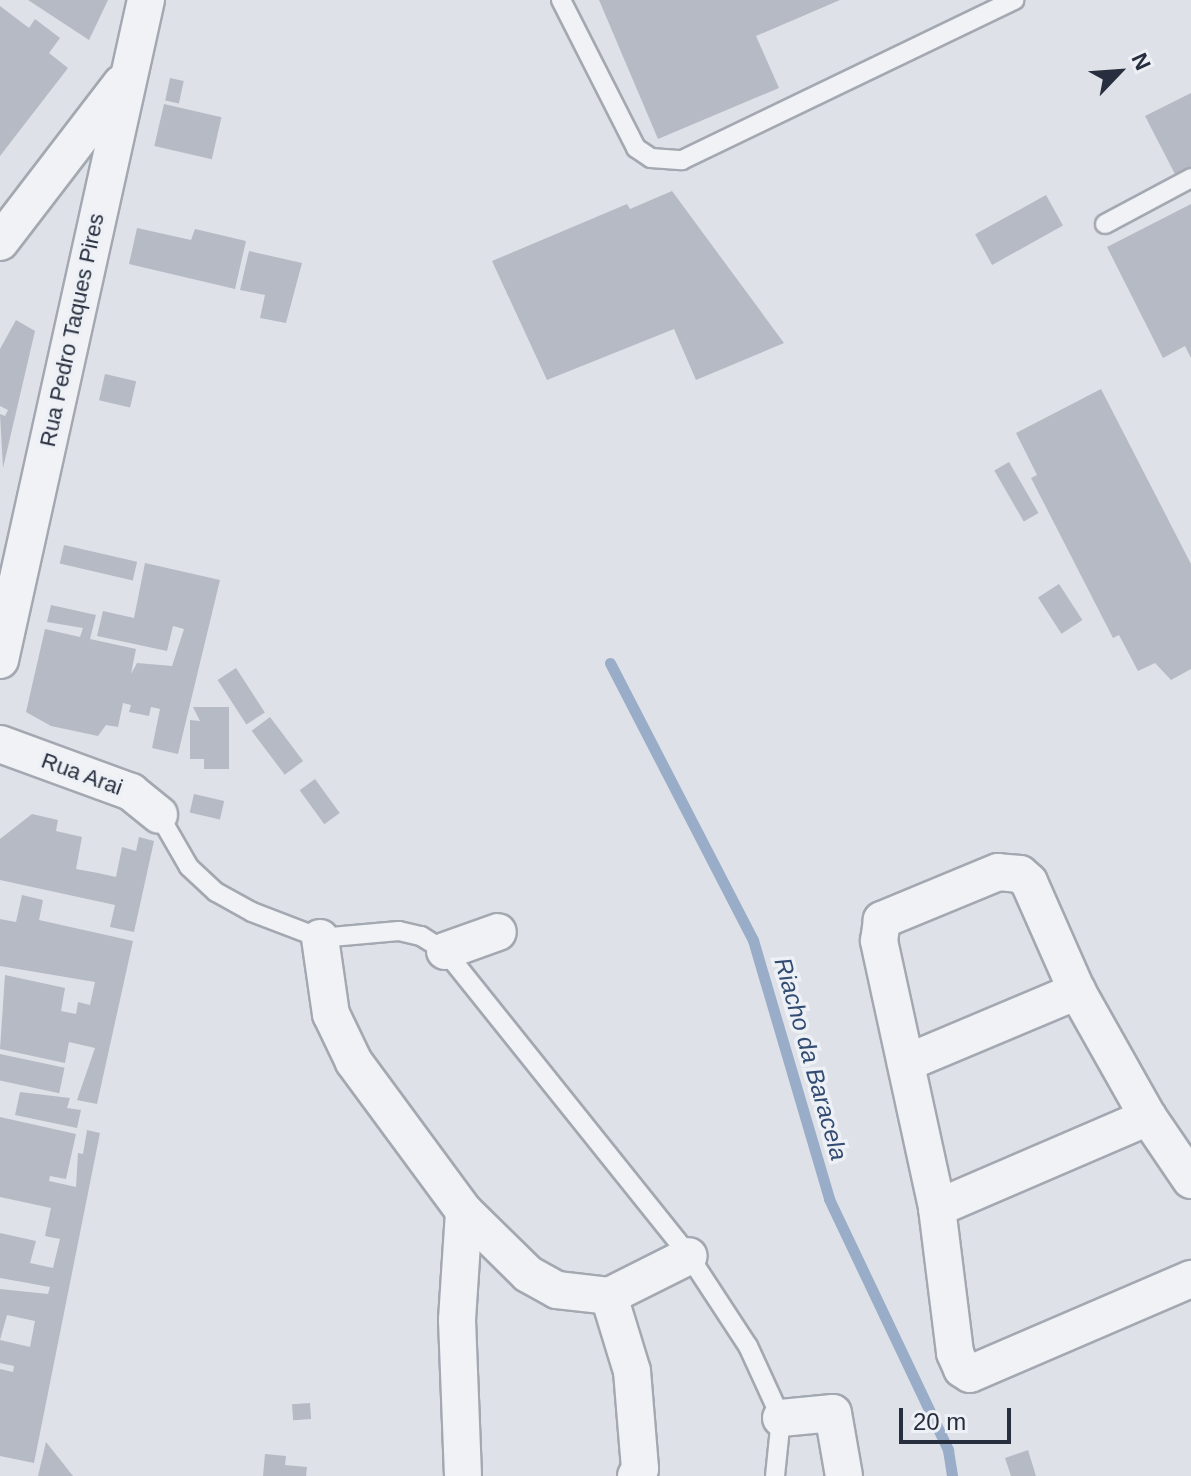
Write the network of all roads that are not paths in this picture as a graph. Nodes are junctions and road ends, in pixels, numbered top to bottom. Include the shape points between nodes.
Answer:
1 (146, 0) edge
2 (561, 0) edge
3 (1014, 0) edge
4 (128, 76) junction
5 (1191, 178) edge
6 (1105, 224) dead end
7 (0, 242) edge
8 (0, 660) edge
9 (0, 744) edge
10 (159, 815) joint
11 (498, 932) dead end
12 (320, 938) junction
13 (445, 951) junction
14 (1077, 991) junction
15 (906, 1063) junction
16 (1148, 1117) junction
17 (1191, 1180) edge
18 (937, 1208) junction
19 (464, 1211) junction
20 (689, 1256) junction
21 (1191, 1279) edge
22 (609, 1296) junction
23 (781, 1418) junction
24 (463, 1476) edge
25 (636, 1476) edge
26 (775, 1476) edge
27 (844, 1476) edge

1 - 4 street, Rua Pedro Taques Pires
2 - 3 lane via 636,148 651,158 682,160
4 - 7 street
4 - 8 street, Rua Pedro Taques Pires
5 - 6 lane
9 - 10 street, Rua Arai via 131,792
10 - 12 lane via 189,867 216,892
11 - 13 street
12 - 13 lane via 399,931 421,936
12 - 19 street via 331,1014 354,1062
13 - 20 lane
14 - 15 street
14 - 15 street via 1029,882 1020,874 998,872 888,914 878,927 879,941
14 - 16 street
15 - 18 street
16 - 17 street
16 - 18 street
18 - 21 street via 955,1353 970,1374
19 - 22 street via 528,1274 557,1290
19 - 24 street via 457,1320
20 - 22 street
20 - 23 lane via 748,1346
22 - 25 street via 632,1371 640,1469
23 - 26 lane
23 - 27 street via 833,1413

